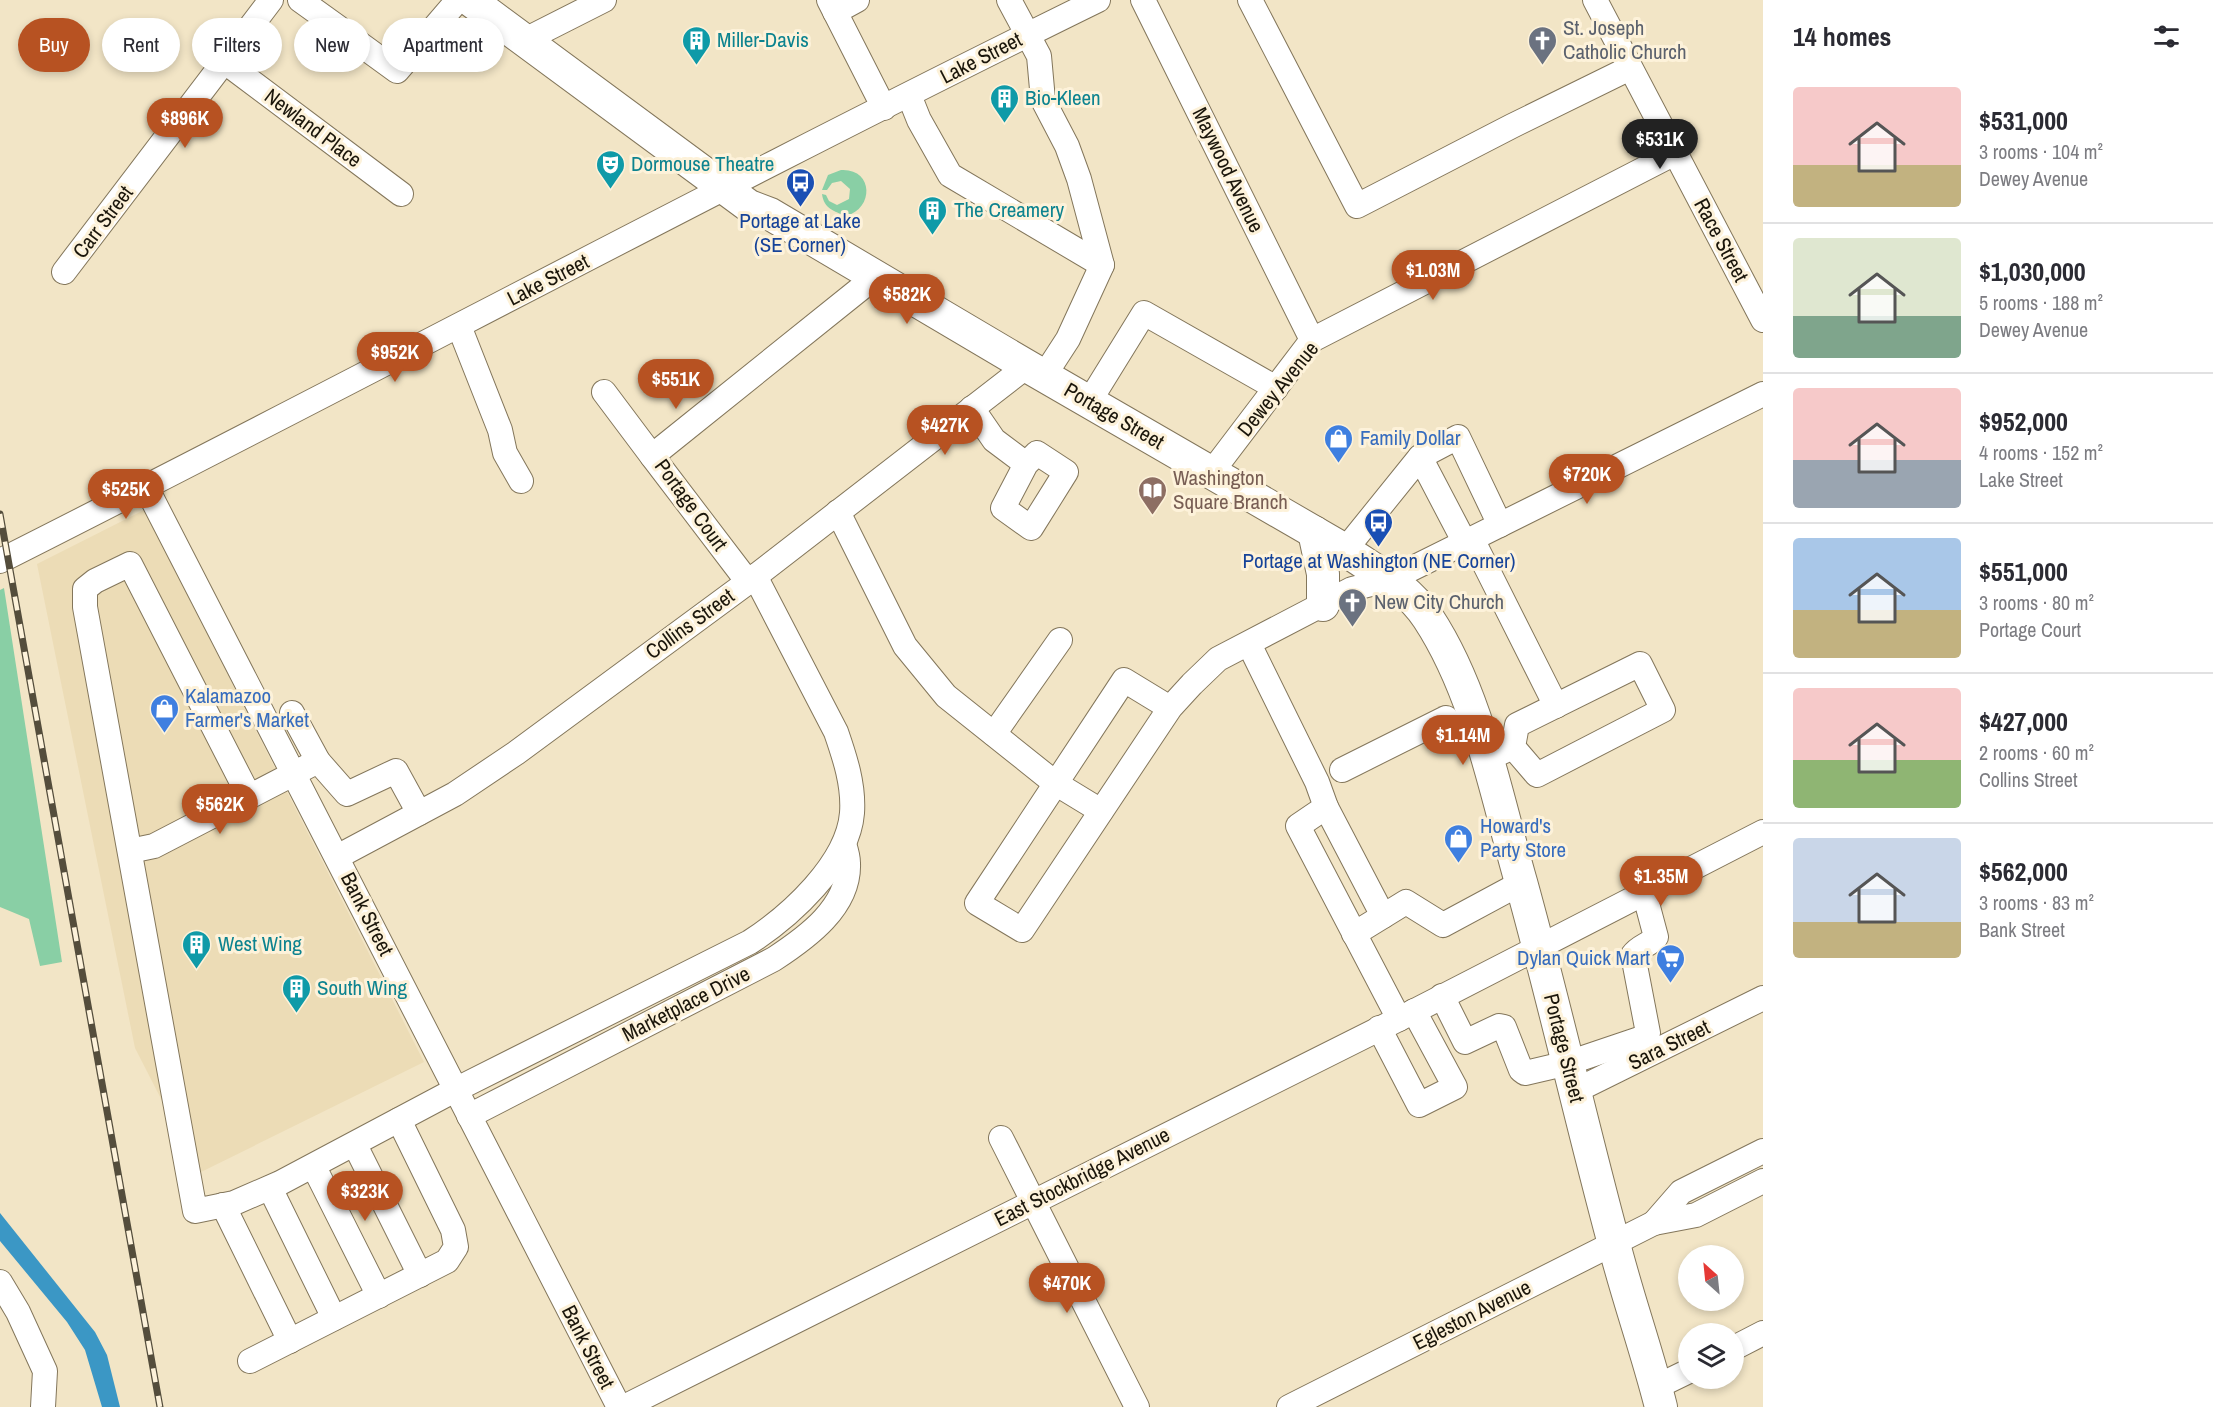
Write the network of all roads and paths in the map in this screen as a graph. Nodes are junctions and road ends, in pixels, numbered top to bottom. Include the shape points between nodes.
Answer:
1 (271, 0) edge
2 (300, 0) edge
3 (458, 0) edge
4 (470, 0) edge
5 (604, 0) edge
6 (857, 0) edge
7 (1009, 0) edge
8 (1098, 0) edge
9 (1143, 0) edge
10 (1250, 0) edge
11 (1595, 0) edge
12 (832, 6) edge
13 (258, 18) edge
14 (1026, 35) junction
15 (525, 40) junction
16 (1630, 68) junction
17 (217, 72) edge
18 (238, 72) edge
19 (909, 95) junction
20 (884, 108) junction
21 (1675, 153) junction
22 (724, 188) junction
23 (401, 194) dead end
24 (1102, 265) junction
25 (64, 272) dead end
26 (875, 277) junction
27 (1763, 320) edge
28 (459, 326) junction
29 (1312, 340) junction
30 (1035, 371) junction
31 (1276, 388) junction
32 (604, 392) dead end
33 (1763, 394) edge
34 (1089, 402) junction
35 (972, 408) junction
36 (652, 456) junction
37 (1420, 457) junction
38 (1026, 464) dead end
39 (1212, 473) junction
40 (521, 481) dead end
41 (146, 487) junction
42 (838, 512) junction
43 (1500, 525) junction
44 (1314, 532) junction
45 (1468, 541) junction
46 (1345, 550) junction
47 (0, 561) edge
48 (752, 579) junction
49 (1391, 579) junction
50 (1323, 605) junction
51 (1060, 640) dead end
52 (1248, 644) junction
53 (1172, 705) junction
54 (1556, 706) junction
55 (292, 712) dead end
56 (1446, 718) dead end
57 (994, 734) junction
58 (1500, 753) junction
59 (318, 761) junction
60 (1342, 770) dead end
61 (294, 773) junction
62 (1055, 783) junction
63 (249, 796) junction
64 (1326, 807) junction
65 (1101, 811) junction
66 (419, 813) junction
67 (1763, 832) edge
68 (844, 844) junction
69 (130, 852) junction
70 (338, 857) junction
71 (1521, 883) junction
72 (1644, 892) junction
73 (1383, 916) junction
74 (1354, 934) junction
75 (1539, 945) junction
76 (1442, 996) junction
77 (1763, 998) edge
78 (1397, 1019) junction
79 (1571, 1077) junction
80 (455, 1090) junction
81 (469, 1116) junction
82 (399, 1120) junction
83 (1001, 1138) dead end
84 (355, 1145) junction
85 (1763, 1151) edge
86 (314, 1167) junction
87 (1763, 1182) edge
88 (270, 1188) junction
89 (1034, 1201) junction
90 (223, 1205) junction
91 (1654, 1222) junction
92 (1613, 1243) junction
93 (420, 1275) junction
94 (0, 1282) edge
95 (379, 1296) junction
96 (334, 1318) junction
97 (1763, 1333) edge
98 (290, 1341) junction
99 (1744, 1343) edge
100 (250, 1361) dead end
101 (1678, 1380) edge
102 (1658, 1397) edge
103 (43, 1407) edge
104 (619, 1407) edge
105 (624, 1407) edge
106 (1137, 1407) edge
107 (1289, 1407) edge

1 - 13 street, Carr Street
2 - 3 street via 397,72
4 - 15 main road, Portage Street
5 - 15 street
6 - 12 street
7 - 14 street
8 - 14 street, Lake Street
9 - 29 street, Maywood Avenue
10 - 16 street via 1357,206
11 - 16 street, Race Street
12 - 20 street
14 - 19 street, Lake Street
14 - 24 street via 1039,56 1043,100 1079,179
15 - 22 main road, Portage Street
16 - 21 street, Race Street
17 - 25 street, Carr Street
18 - 23 street, Newland Place
19 - 20 street, Lake Street
19 - 24 street via 950,175
20 - 22 street, Lake Street
21 - 27 street, Race Street
21 - 29 street, Dewey Avenue
22 - 26 main road, Portage Street
22 - 28 street, Lake Street
24 - 30 street, Collins Street via 1068,339
26 - 30 main road, Portage Street
26 - 36 street, Portage Court
28 - 40 street via 500,430 505,453
28 - 41 street, Lake Street
29 - 31 street, Dewey Avenue
30 - 34 main road, Portage Street
30 - 35 street, Collins Street
31 - 34 street via 1144,313
31 - 39 street, Dewey Avenue
32 - 36 street
33 - 43 street
34 - 39 main road, Portage Street
35 - 38 street via 994,440
35 - 42 street, Collins Street
36 - 48 street, Portage Court
37 - 43 street via 1458,437
37 - 45 street
37 - 46 street
39 - 44 main road, Portage Street
41 - 47 street, Lake Street
41 - 61 street, Bank Street
42 - 48 street, Collins Street
42 - 57 street via 905,646 946,696
43 - 45 street
44 - 46 main road, Portage Street
44 - 50 main road via 1323,574
45 - 49 street
45 - 54 street
46 - 49 main road, Portage Street
48 - 66 street, Collins Street via 516,753
48 - 68 street, Marketplace Drive via 836,732 851,788 852,814
49 - 50 street via 1355,588
49 - 58 main road, Portage Street via 1427,617 1471,706
50 - 52 street
51 - 57 street
52 - 53 street via 1218,659
52 - 64 street
53 - 62 street via 1124,680
53 - 65 street
54 - 58 street via 1517,725
54 - 58 street via 1641,664 1663,710 1537,775
55 - 59 street
56 - 60 street
57 - 62 street
58 - 71 main road, Portage Street
59 - 61 street
59 - 66 street via 347,794 396,771
61 - 63 street
61 - 70 street, Bank Street
62 - 65 street
62 - 65 street via 977,903 1022,930
63 - 69 street via 154,846
63 - 69 street via 130,564 85,590 85,608
64 - 73 street
64 - 74 street via 1298,826
66 - 70 street, Collins Street
67 - 72 street, East Stockbridge Avenue
68 - 80 street, Marketplace Drive via 793,911 750,942
68 - 81 street, Marketplace Drive via 846,880 831,911 807,937 774,959
69 - 90 street, Marketplace Drive via 195,1211
70 - 80 street, Bank Street
71 - 73 street via 1443,925 1407,902
71 - 75 main road, Portage Street
72 - 75 street, East Stockbridge Avenue
72 - 79 street via 1656,937 1633,955 1648,1033
73 - 74 street
74 - 78 street
75 - 76 street, East Stockbridge Avenue
75 - 79 main road, Portage Street
76 - 78 street, East Stockbridge Avenue
76 - 79 street via 1465,1042 1502,1025 1523,1072
77 - 79 street, Sara Street
78 - 89 street, East Stockbridge Avenue
79 - 92 main road, Portage Street
80 - 81 street, Bank Street
80 - 82 street, Marketplace Drive
81 - 104 street, Bank Street
82 - 84 street, Marketplace Drive
82 - 93 street via 453,1230 456,1247 447,1261
83 - 89 street
84 - 86 street, Marketplace Drive
84 - 93 street
85 - 91 street, Egleston Avenue via 1681,1192
86 - 88 street, Marketplace Drive
86 - 95 street
87 - 91 street, Egleston Avenue via 1696,1215
88 - 90 street, Marketplace Drive
88 - 96 street
89 - 105 street, East Stockbridge Avenue
89 - 106 street
90 - 98 street
91 - 92 street, Egleston Avenue
92 - 102 main road, Portage Street
92 - 107 street, Egleston Avenue
93 - 95 street
94 - 103 street via 45,1371
95 - 96 street
96 - 98 street
97 - 99 street
98 - 100 street
101 - 102 street

